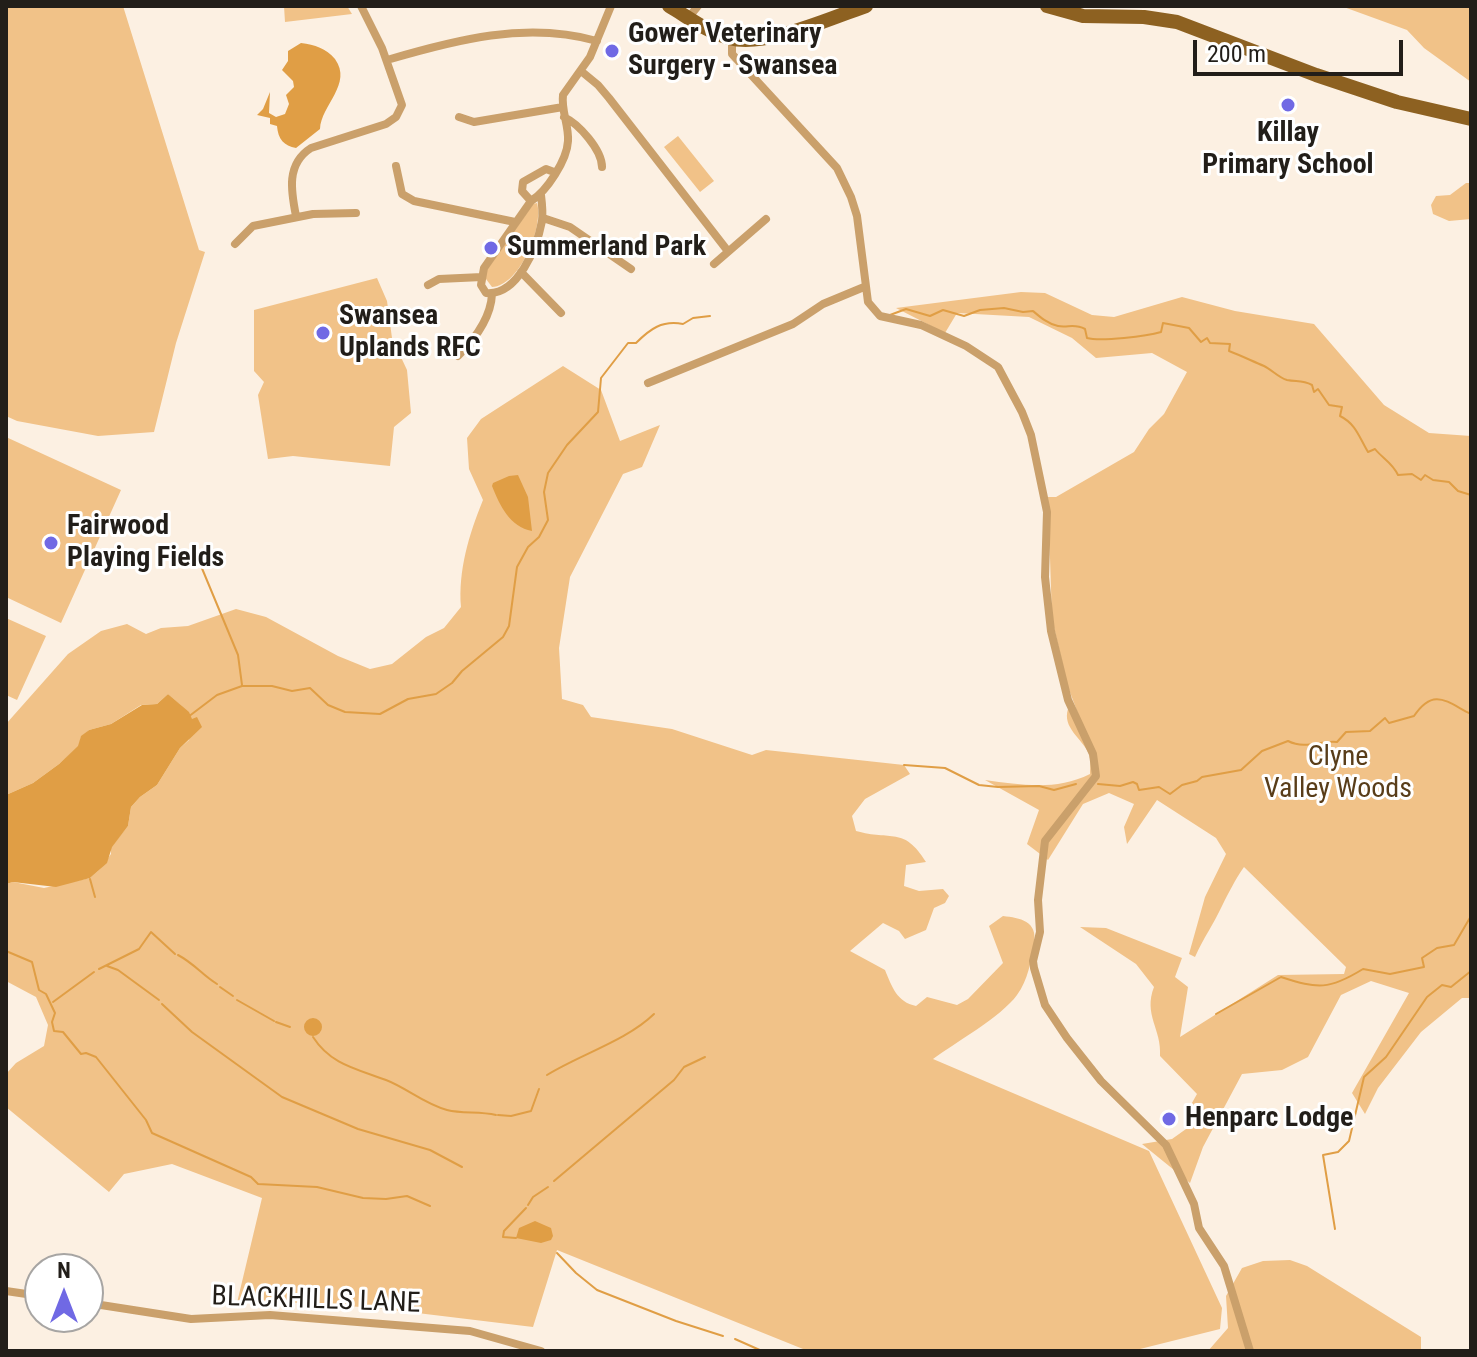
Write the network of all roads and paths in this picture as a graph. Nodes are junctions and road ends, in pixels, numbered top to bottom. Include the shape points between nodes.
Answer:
1 (361, 6) edge
2 (611, 6) edge
3 (669, 6) edge
4 (866, 6) edge
5 (1047, 6) edge
6 (847, 9) edge
7 (694, 12) edge
8 (732, 39) junction
9 (597, 41) junction
10 (387, 60) junction
11 (581, 71) junction
12 (563, 107) junction
13 (459, 117) dead end
14 (564, 117) junction
15 (1471, 119) edge
16 (396, 166) dead end
17 (602, 167) dead end
18 (554, 172) junction
19 (541, 195) junction
20 (531, 201) junction
21 (356, 213) dead end
22 (296, 216) junction
23 (543, 218) junction
24 (766, 219) dead end
25 (515, 222) junction
26 (235, 244) dead end
27 (727, 250) junction
28 (714, 264) dead end
29 (631, 269) dead end
30 (521, 272) junction
31 (482, 277) junction
32 (428, 285) dead end
33 (864, 287) junction
34 (492, 294) junction
35 (561, 313) dead end
36 (458, 356) dead end
37 (648, 383) dead end
38 (104, 1305) edge
39 (541, 1351) edge
40 (1250, 1351) edge

1 - 10 street
2 - 9 street
3 - 7 main road
4 - 6 main road
5 - 15 main road via 1083,16 1177,22 1397,102
6 - 8 main road via 782,34
7 - 8 main road via 714,33
8 - 33 street via 732,54 837,168 857,216
9 - 10 street via 559,34 489,35
9 - 11 street
10 - 22 street via 402,105 396,117 302,154 291,179
11 - 12 street via 565,90
11 - 27 street via 609,98
12 - 13 street via 474,122
12 - 14 street
14 - 17 street via 590,142
14 - 18 street via 568,140
16 - 25 street via 402,194 414,201
18 - 19 street
18 - 20 street via 546,169 523,182 522,191
19 - 20 street
19 - 23 street
20 - 25 street
21 - 22 street
22 - 26 street via 253,226
23 - 29 street via 570,227
23 - 30 street
24 - 27 street
25 - 31 street
27 - 28 street
30 - 34 street via 509,287
30 - 35 street
31 - 32 street via 439,279
31 - 34 street via 483,290
33 - 37 street via 793,324
33 - 40 street via 880,316 921,325 998,367 1031,435 1047,512 1045,577 1051,631 1068,700 1093,754 1096,776 1045,841 1034,968 1045,1005 1067,1038 1101,1081 1166,1145 1194,1204 1199,1228 1224,1266
34 - 36 street via 479,329
38 - 39 street, BLACKHILLS LANE via 191,1319 270,1315 470,1331

